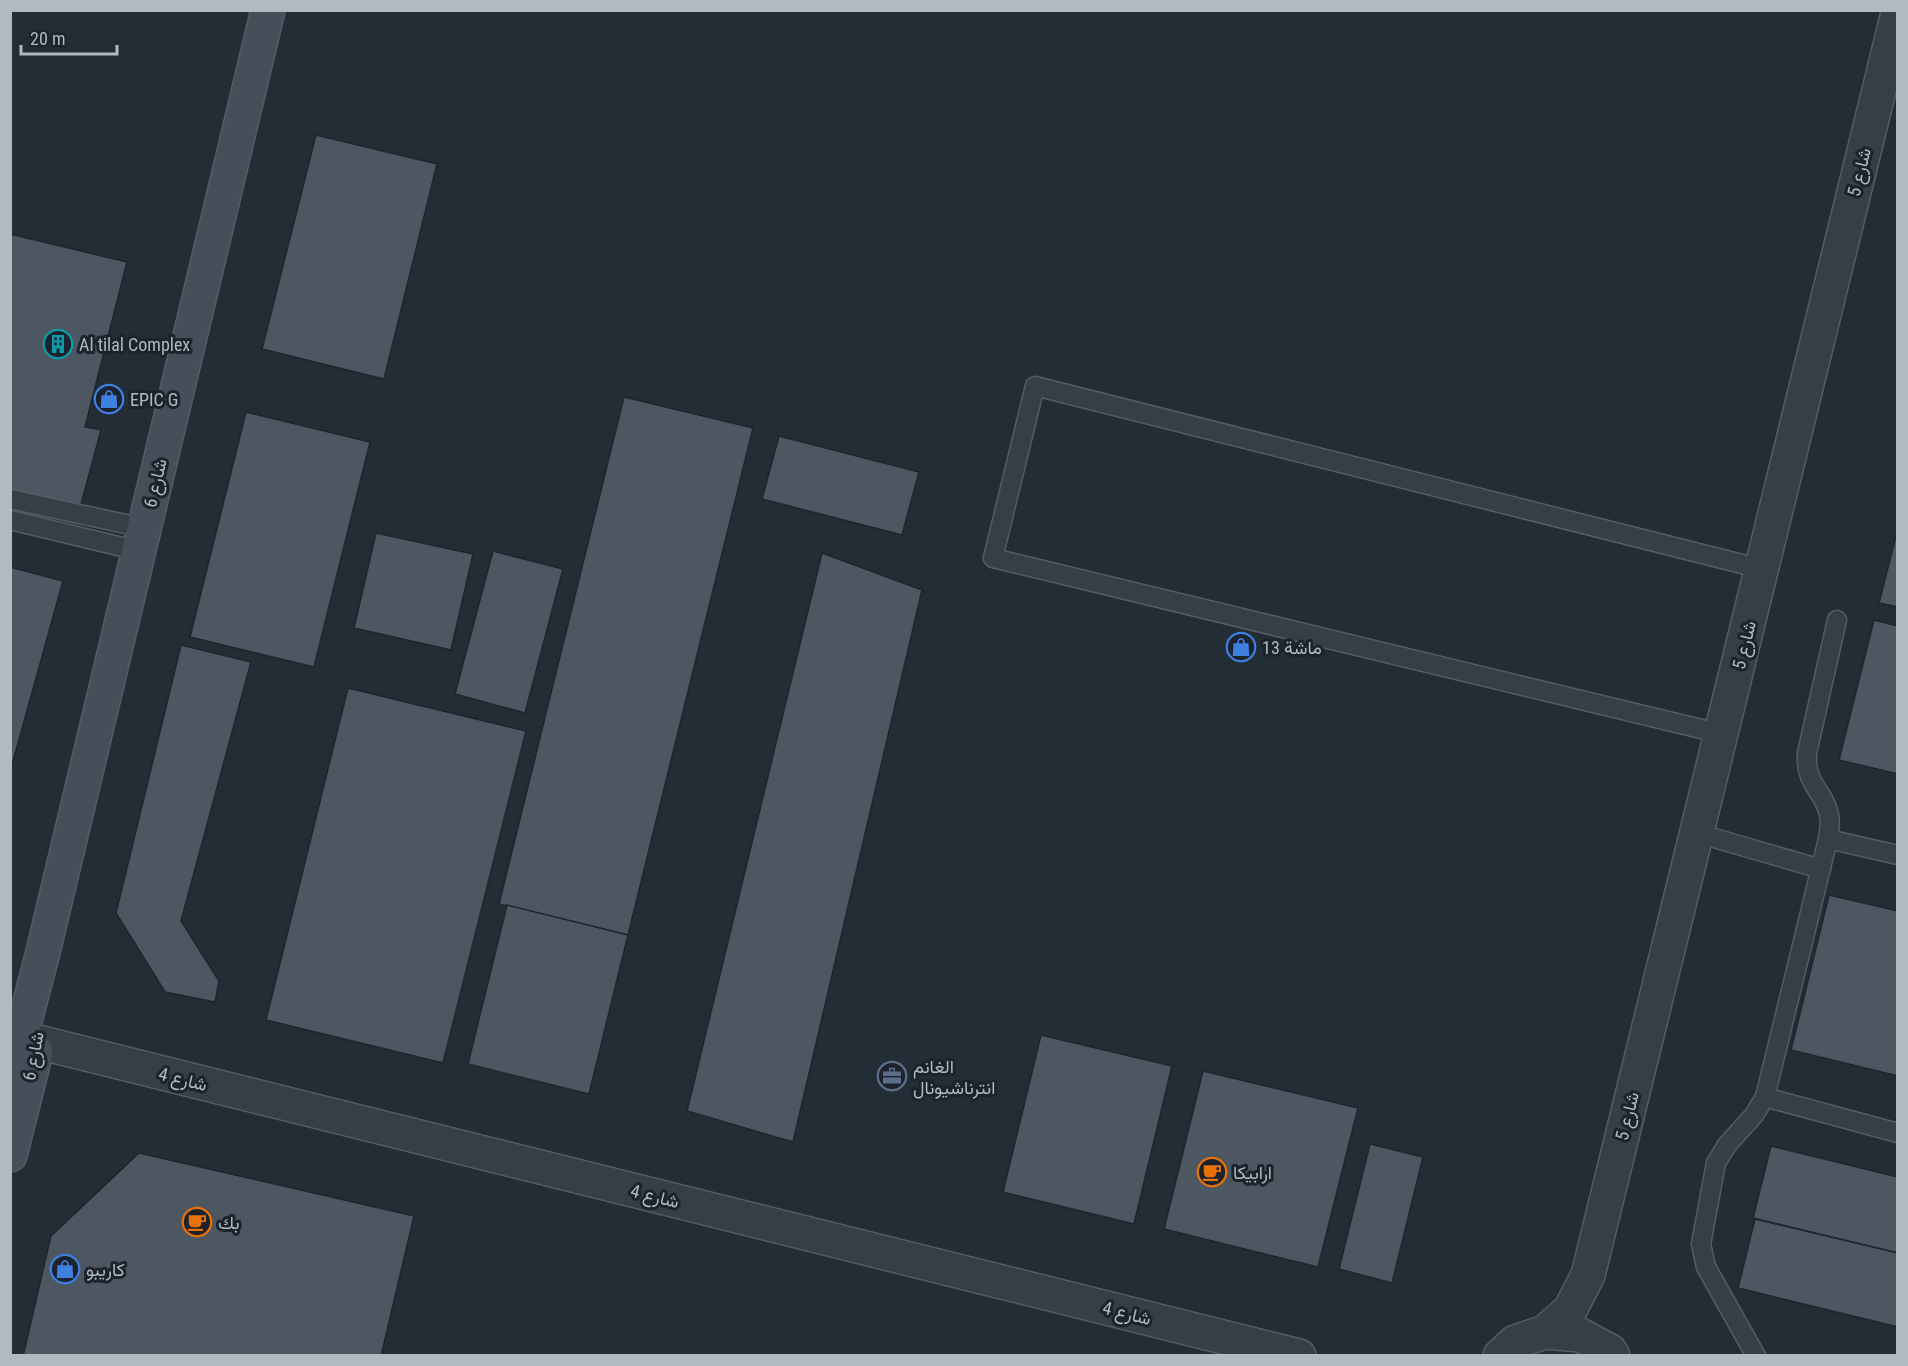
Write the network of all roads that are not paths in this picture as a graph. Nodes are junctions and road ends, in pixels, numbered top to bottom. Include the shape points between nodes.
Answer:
1 (268, 10) edge
2 (1898, 13) edge
3 (10, 499) edge
4 (10, 520) edge
5 (141, 540) junction
6 (1762, 569) junction
7 (1837, 620) dead end
8 (1722, 734) junction
9 (1697, 833) junction
10 (1828, 839) junction
11 (1898, 855) edge
12 (1821, 869) junction
13 (23, 1039) edge
14 (10, 1078) edge
15 (1765, 1097) junction
16 (1898, 1133) edge
17 (10, 1155) edge
18 (1588, 1275) junction
19 (1545, 1332) junction
20 (1612, 1354) edge
21 (1299, 1356) edge
22 (1500, 1356) edge
23 (1756, 1356) edge

1 - 5 street, شارع 6
2 - 6 street, شارع 5
3 - 5 lane
4 - 5 lane
5 - 13 street, شارع 6
6 - 8 street, شارع 5
6 - 8 lane via 1035,386 993,558
7 - 10 lane via 1806,765 1829,815
8 - 9 street, شارع 5
9 - 12 lane
9 - 18 street, شارع 5
10 - 11 lane
10 - 12 lane
12 - 15 lane
13 - 14 street, شارع 6
13 - 17 street, شارع 6
13 - 21 street, شارع 4
15 - 16 lane
15 - 23 lane via 1716,1163 1701,1244 1706,1268
18 - 19 street, شارع 5 via 1570,1310
18 - 20 street, شارع 5 via 1595,1318
19 - 20 street via 1580,1335
19 - 22 street via 1515,1342

